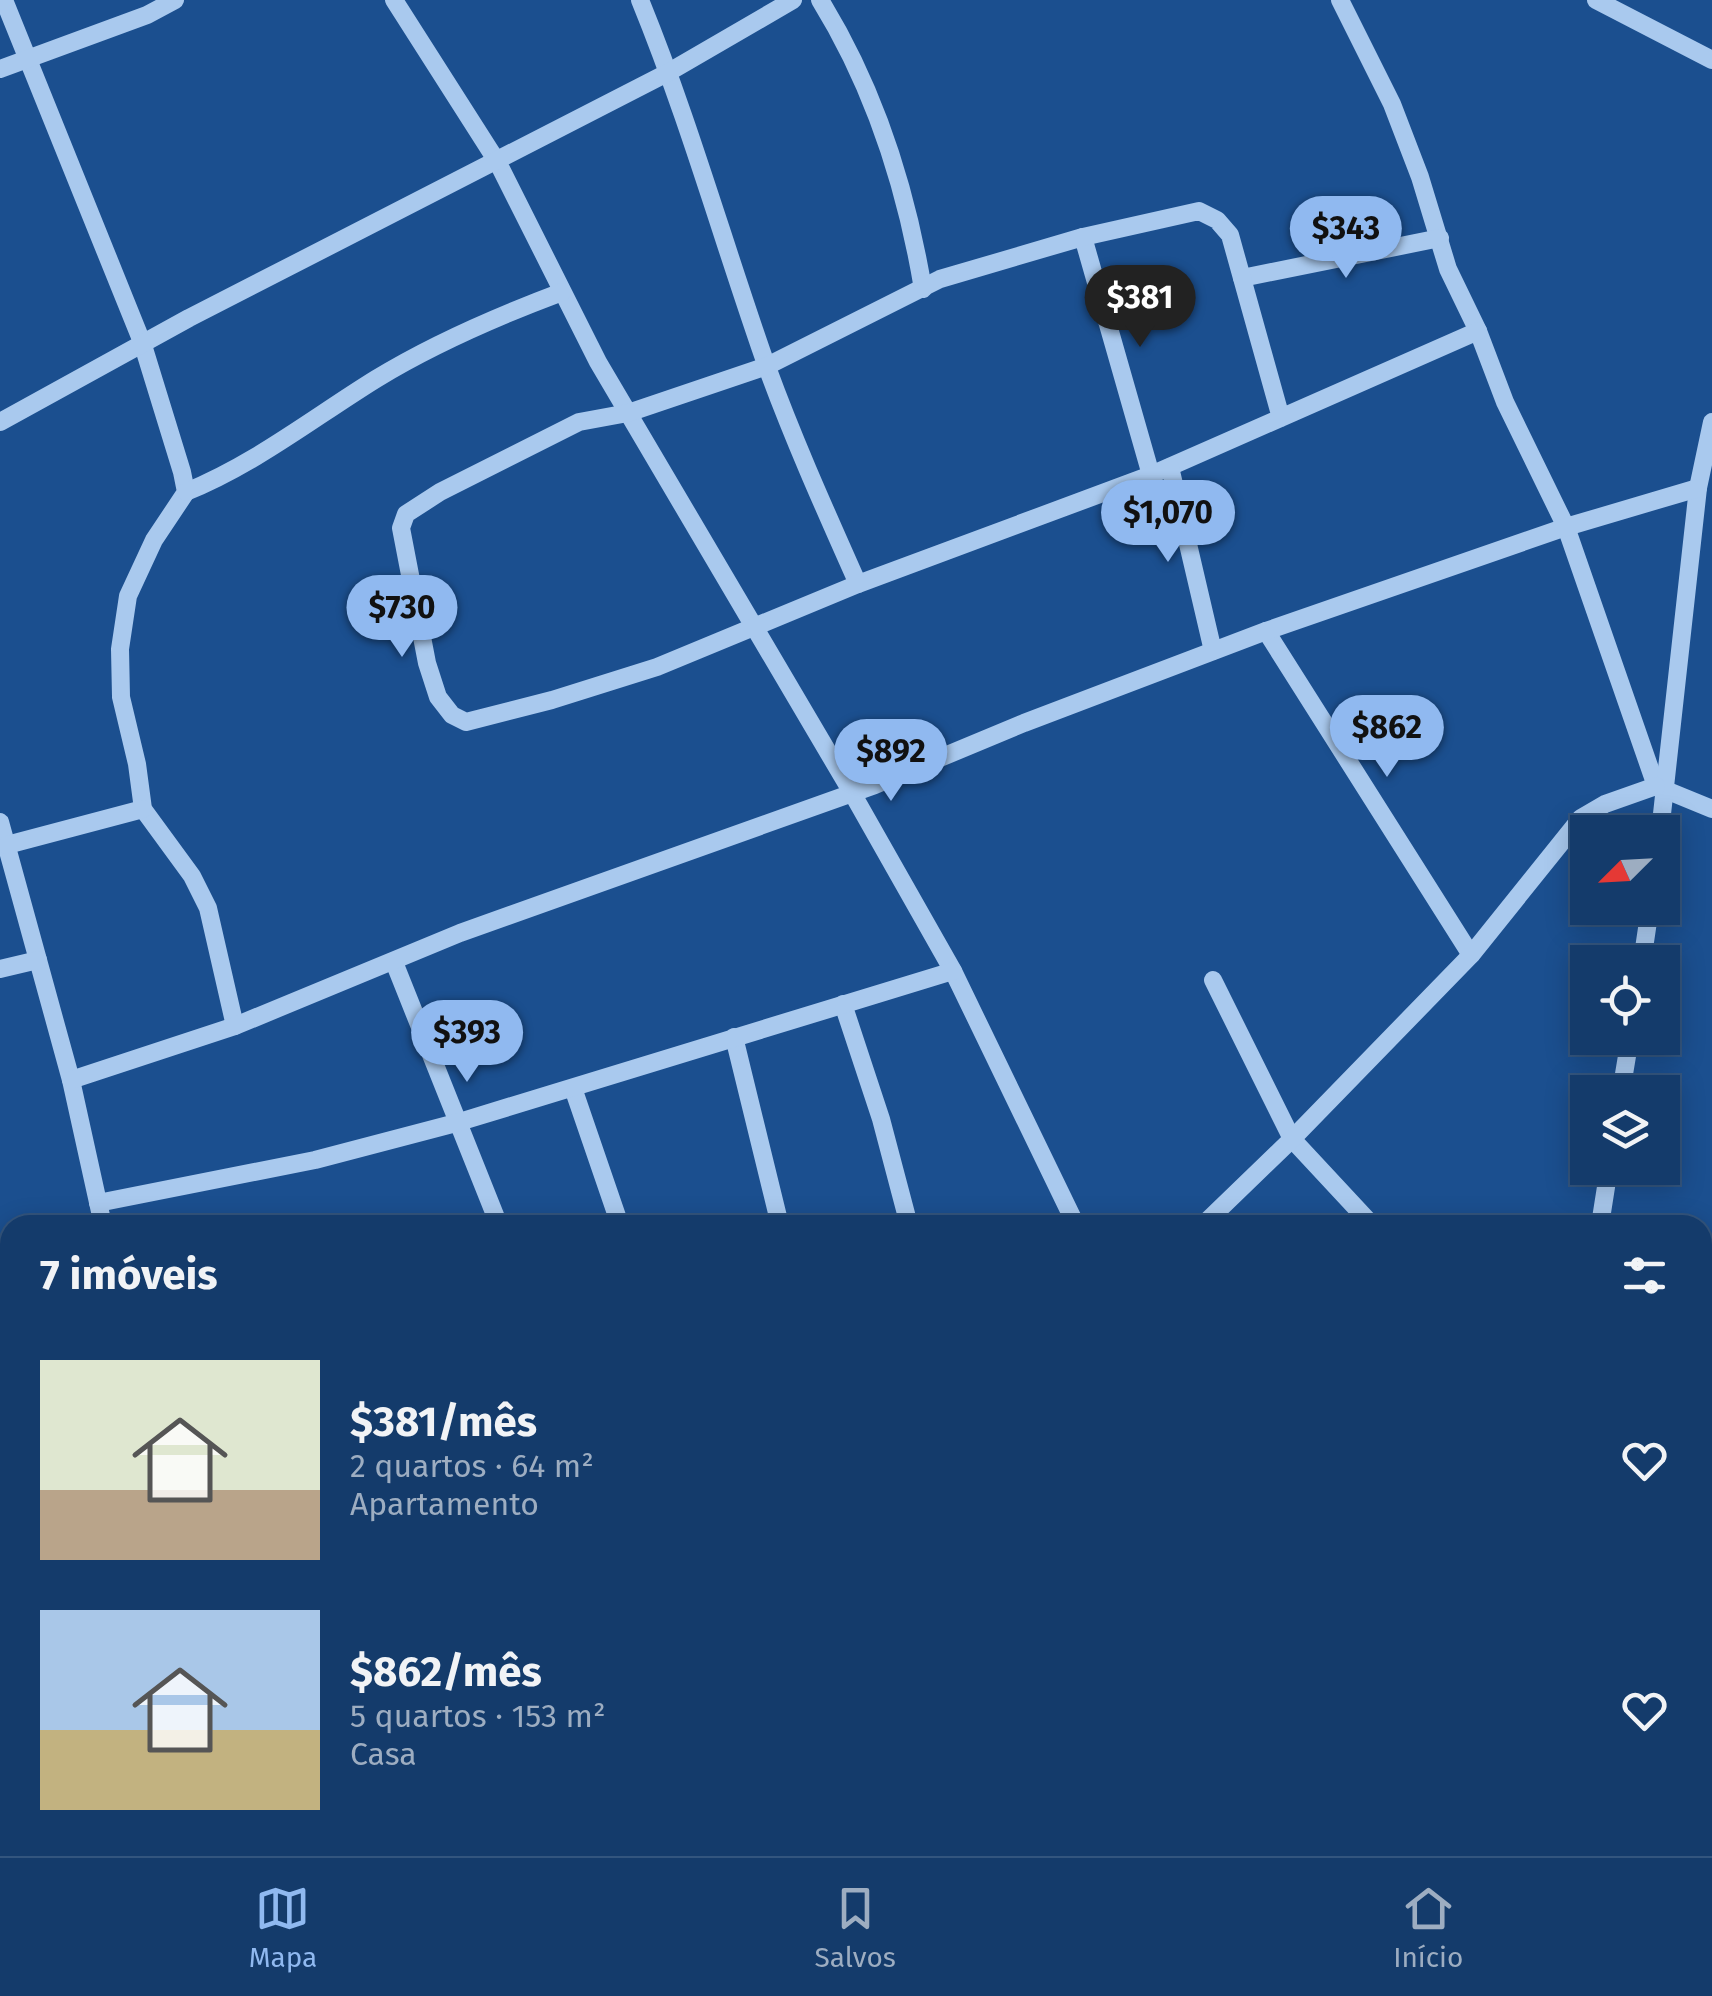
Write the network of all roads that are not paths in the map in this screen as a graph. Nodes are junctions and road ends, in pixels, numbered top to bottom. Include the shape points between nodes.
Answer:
1 (4, 0) edge
2 (175, 0) edge
3 (394, 0) edge
4 (640, 0) edge
5 (820, 0) edge
6 (1340, 0) edge
7 (1596, 0) edge
8 (781, 3) edge
9 (30, 60) junction
10 (1712, 60) edge
11 (0, 69) edge
12 (670, 72) junction
13 (498, 163) junction
14 (1083, 237) junction
15 (1440, 238) junction
16 (1242, 278) junction
17 (923, 290) junction
18 (562, 292) junction
19 (1478, 331) junction
20 (142, 342) junction
21 (767, 366) junction
22 (628, 413) junction
23 (1281, 418) junction
24 (0, 422) edge
25 (1712, 422) edge
26 (1170, 467) junction
27 (1151, 475) junction
28 (1698, 488) junction
29 (186, 492) junction
30 (1566, 527) junction
31 (858, 584) junction
32 (754, 626) junction
33 (1266, 631) junction
34 (1213, 651) junction
35 (1661, 789) junction
36 (851, 791) junction
37 (1712, 808) edge
38 (142, 809) junction
39 (1660, 815) edge
40 (0, 822) edge
41 (7, 845) junction
42 (1471, 955) junction
43 (38, 960) junction
44 (394, 962) junction
45 (0, 969) edge
46 (953, 970) junction
47 (1213, 980) dead end
48 (843, 1004) junction
49 (235, 1026) junction
50 (734, 1036) junction
51 (71, 1080) junction
52 (573, 1088) junction
53 (456, 1122) junction
54 (1292, 1139) junction
55 (1607, 1185) edge
56 (98, 1203) junction
57 (100, 1215) edge
58 (495, 1215) edge
59 (617, 1215) edge
60 (778, 1215) edge
61 (906, 1215) edge
62 (1071, 1215) edge
63 (1213, 1215) edge
64 (1363, 1215) edge
65 (1602, 1215) edge

1 - 9 street
2 - 9 street
3 - 13 street
4 - 12 street
5 - 17 street via 886,136
6 - 15 street via 1392,104
7 - 10 street
8 - 12 street
9 - 11 street
9 - 20 street
12 - 13 street
12 - 21 street
13 - 18 street
13 - 20 street
14 - 16 street via 1199,211 1230,234
14 - 17 street via 986,263
14 - 27 street
15 - 16 street
15 - 19 street
16 - 23 street
17 - 21 street
18 - 22 street
18 - 29 street via 485,322 379,377 228,475
19 - 23 street
19 - 30 street
20 - 24 street
20 - 29 street
21 - 22 street
21 - 31 street
22 - 32 street
22 - 32 street via 550,435 406,514 406,567 438,697 466,722 656,667
23 - 26 street
25 - 28 street
26 - 27 street
26 - 34 street
27 - 31 street
28 - 30 street
28 - 35 street
29 - 38 street via 128,596 120,649 120,697
30 - 33 street
30 - 35 street
31 - 32 street
32 - 36 street
33 - 34 street
33 - 42 street
34 - 36 street
35 - 37 street
35 - 39 street
35 - 42 street via 1581,818
36 - 44 street
36 - 46 street
38 - 41 street
38 - 49 street via 208,908
40 - 41 street
41 - 43 street
42 - 54 street
43 - 45 street
43 - 51 street
44 - 49 street
44 - 53 street
46 - 48 street
46 - 62 street
47 - 54 street
48 - 50 street
48 - 61 street
49 - 51 street
50 - 52 street
50 - 60 street
51 - 56 street
52 - 53 street
52 - 59 street
53 - 56 street via 315,1160
53 - 58 street
54 - 63 street
54 - 64 street
55 - 65 street
56 - 57 street

